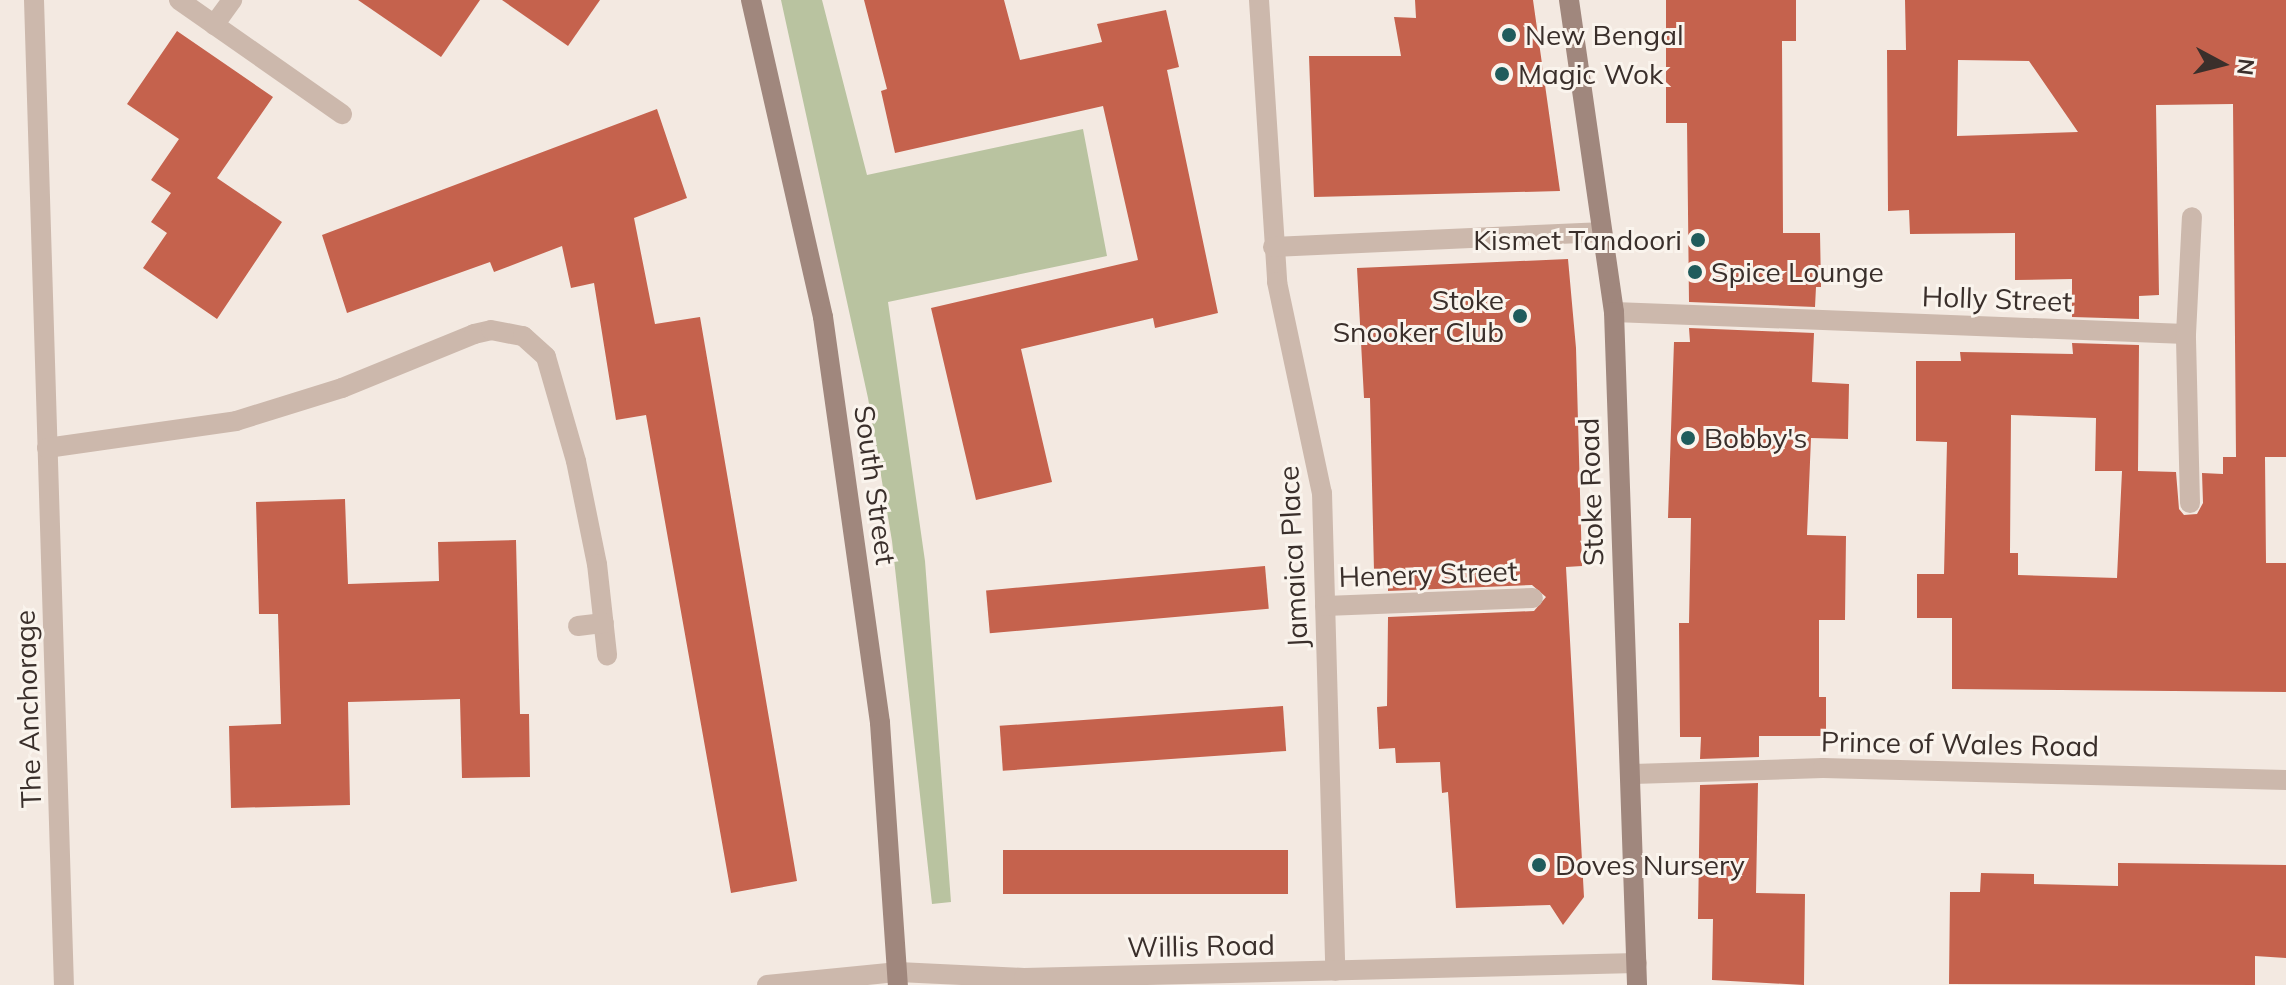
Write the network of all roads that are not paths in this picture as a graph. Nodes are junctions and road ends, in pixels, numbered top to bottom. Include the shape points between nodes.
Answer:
1 (34, 0) edge
2 (179, 0) edge
3 (232, 0) edge
4 (751, 0) edge
5 (1259, 0) edge
6 (1569, 0) edge
7 (214, 25) junction
8 (342, 114) dead end
9 (2192, 217) dead end
10 (1599, 232) junction
11 (1273, 247) junction
12 (1614, 312) junction
13 (2186, 334) junction
14 (47, 448) junction
15 (2190, 503) dead end
16 (1533, 598) dead end
17 (1325, 606) junction
18 (604, 623) junction
19 (578, 626) dead end
20 (607, 655) dead end
21 (1633, 774) junction
22 (2286, 780) edge
23 (1637, 963) junction
24 (1335, 971) junction
25 (898, 979) edge
26 (64, 985) edge
27 (767, 985) edge
28 (1637, 985) edge

1 - 14 street, The Anchorage
2 - 7 street
3 - 7 street
4 - 25 street, South Street via 823,317 880,723
5 - 11 street, Jamaica Place
6 - 10 street, Stoke Road
7 - 8 street
9 - 13 street
10 - 11 street
10 - 12 street, Stoke Road
11 - 17 street, Jamaica Place via 1283,322 1318,459
12 - 13 street, Holly Street
12 - 21 street, Stoke Road
13 - 15 street
14 - 18 street via 236,421 329,393 474,334 491,330 523,336 546,357 555,386 586,508
14 - 26 street, The Anchorage
16 - 17 street, Henery Street
17 - 24 street, Jamaica Place
18 - 19 street
18 - 20 street
21 - 22 street, Prince of Wales Road via 1823,768
21 - 23 street, Stoke Road
23 - 24 street, Willis Road
23 - 28 street, Stoke Road
24 - 25 street, Willis Road
25 - 27 street, Willis Road

